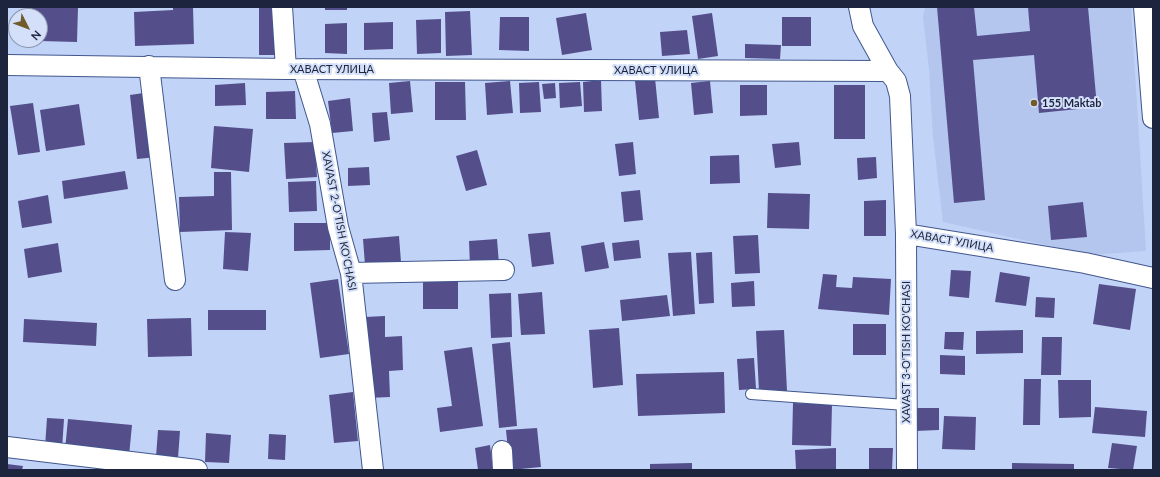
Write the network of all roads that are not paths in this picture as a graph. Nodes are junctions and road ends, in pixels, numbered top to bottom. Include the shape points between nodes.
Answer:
1 (282, 7) edge
2 (859, 7) edge
3 (1144, 7) edge
4 (7, 65) edge
5 (149, 66) junction
6 (294, 69) junction
7 (888, 71) junction
8 (1153, 118) edge
9 (906, 234) junction
10 (504, 270) dead end
11 (351, 273) junction
12 (1153, 278) edge
13 (175, 280) dead end
14 (751, 394) dead end
15 (906, 406) junction
16 (7, 447) edge
17 (197, 470) edge
18 (373, 470) edge
19 (907, 470) edge

1 - 6 street, XAVAST 2-O'TISH KO'CHASI
2 - 7 street via 863,26
3 - 8 street
4 - 5 street, ХАВАСТ УЛИЦА
5 - 6 street, ХАВАСТ УЛИЦА
5 - 13 street
6 - 7 street, ХАВАСТ УЛИЦА
6 - 11 street, XAVAST 2-O'TISH KO'CHASI via 320,124 338,227
7 - 9 street, ХАВАСТ УЛИЦА via 896,81 900,96
9 - 12 street, ХАВАСТ УЛИЦА via 1085,263
9 - 15 street, XAVAST 3-O'TISH KO'CHASI
10 - 11 street
11 - 18 street, XAVAST 2-O'TISH KO'CHASI
14 - 15 lane
15 - 19 street, XAVAST 3-O'TISH KO'CHASI
16 - 17 street

